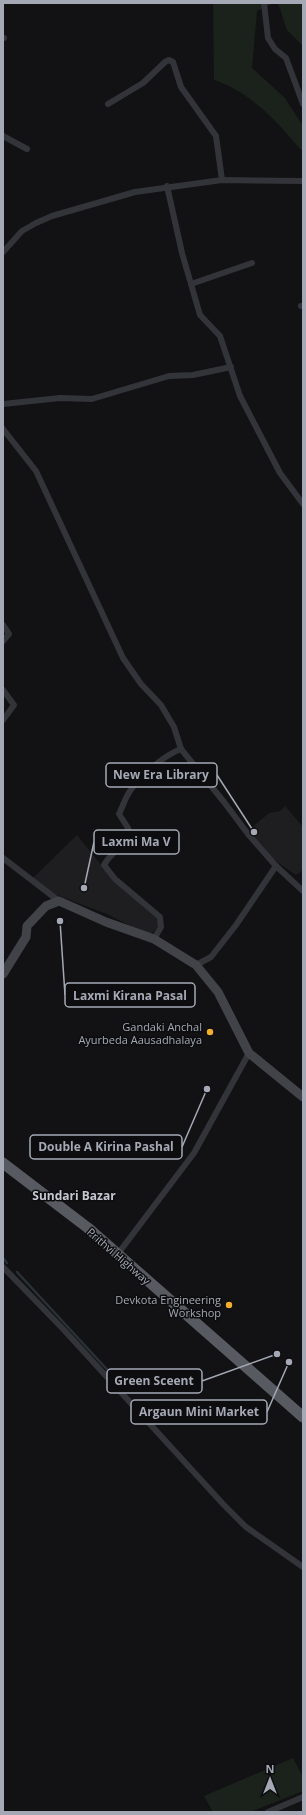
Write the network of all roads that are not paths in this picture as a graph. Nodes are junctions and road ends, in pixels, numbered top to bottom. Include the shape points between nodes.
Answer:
1 (264, 3) edge
2 (108, 104) dead end
3 (303, 104) edge
4 (3, 136) edge
5 (27, 149) dead end
6 (222, 180) junction
7 (303, 180) edge
8 (167, 186) junction
9 (3, 252) edge
10 (252, 263) dead end
11 (191, 284) junction
12 (231, 367) junction
13 (3, 404) edge
14 (3, 431) edge
15 (303, 504) edge
16 (3, 624) edge
17 (3, 641) edge
18 (3, 690) edge
19 (3, 720) edge
20 (181, 749) junction
21 (3, 858) edge
22 (276, 866) junction
23 (303, 891) edge
24 (59, 901) junction
25 (154, 939) junction
26 (196, 965) junction
27 (3, 974) edge
28 (249, 1052) junction
29 (303, 1097) edge
30 (3, 1163) edge
31 (117, 1255) junction
32 (3, 1266) edge
33 (303, 1416) edge
34 (303, 1567) edge
35 (303, 1797) edge
36 (268, 1812) edge

1 - 3 street via 268,38 286,58
2 - 6 street via 143,83 165,62 173,62 181,86 216,136
4 - 5 street
6 - 7 street
6 - 8 street
8 - 9 street via 135,192 52,216 22,231
8 - 11 street
10 - 11 street
11 - 12 street via 200,314 220,336
12 - 13 street via 169,376 92,399 60,398
12 - 15 street via 240,396 256,429 280,473
14 - 20 street via 36,470 123,658 141,684 161,705 174,727
16 - 17 street via 9,634
18 - 19 street via 14,705
20 - 22 street
20 - 25 street via 171,752 137,782 127,795 119,814 130,836 104,865 115,879 160,917 161,927
21 - 24 street
22 - 23 street
22 - 26 street via 211,957
24 - 25 main road via 106,922
24 - 27 main road via 46,906 27,926 26,937
25 - 26 main road
26 - 28 main road via 218,992
28 - 29 main road
28 - 31 street via 194,1153
30 - 31 highway, Prithvi Highway via 88,1228
31 - 33 highway, Prithvi Highway
32 - 34 street via 223,1504 246,1527
35 - 36 street

